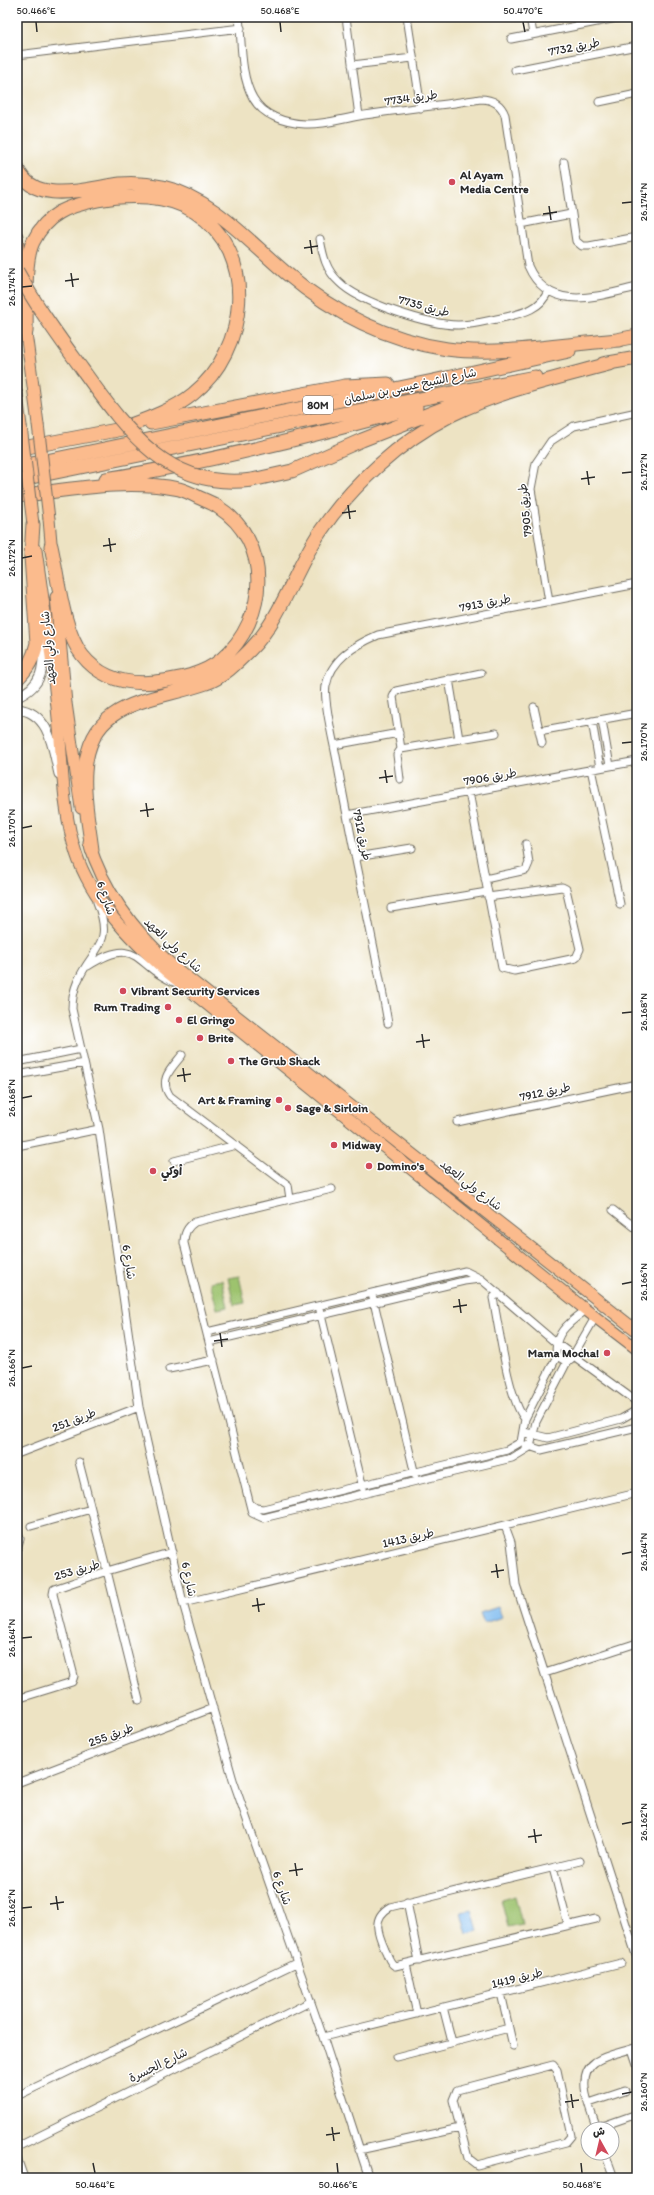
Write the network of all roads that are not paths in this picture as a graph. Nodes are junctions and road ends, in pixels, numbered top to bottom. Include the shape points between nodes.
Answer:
1 (239, 17) edge
2 (346, 17) edge
3 (407, 17) edge
4 (530, 17) edge
5 (622, 17) edge
6 (240, 28) junction
7 (533, 34) junction
8 (511, 39) dead end
9 (637, 46) edge
10 (17, 55) edge
11 (413, 58) junction
12 (352, 65) junction
13 (515, 70) dead end
14 (637, 94) edge
15 (599, 102) dead end
16 (421, 108) junction
17 (359, 116) junction
18 (564, 162) dead end
19 (17, 168) edge
20 (571, 214) junction
21 (521, 224) junction
22 (17, 236) edge
23 (637, 237) edge
24 (320, 239) dead end
25 (17, 271) edge
26 (637, 287) edge
27 (548, 291) junction
28 (26, 332) junction
29 (637, 336) edge
30 (619, 340) junction
31 (637, 358) edge
32 (612, 363) junction
33 (525, 379) junction
34 (433, 381) junction
35 (499, 384) junction
36 (17, 394) edge
37 (637, 412) edge
38 (114, 431) junction
39 (17, 449) edge
40 (17, 467) edge
41 (17, 480) edge
42 (17, 495) edge
43 (32, 524) junction
44 (51, 546) junction
45 (637, 584) edge
46 (549, 602) junction
47 (47, 623) junction
48 (343, 655) joint
49 (481, 673) dead end
50 (17, 679) edge
51 (449, 679) junction
52 (17, 697) edge
53 (534, 707) dead end
54 (17, 709) edge
55 (637, 713) edge
56 (602, 720) junction
57 (592, 722) junction
58 (539, 731) junction
59 (399, 733) junction
60 (496, 733) dead end
61 (459, 739) junction
62 (542, 743) dead end
63 (334, 745) junction
64 (401, 749) junction
65 (637, 761) edge
66 (610, 766) junction
67 (600, 768) junction
68 (592, 769) junction
69 (400, 779) dead end
70 (64, 792) junction
71 (469, 792) junction
72 (346, 815) junction
73 (526, 844) dead end
74 (412, 848) dead end
75 (92, 850) junction
76 (356, 857) junction
77 (87, 879) junction
78 (485, 879) junction
79 (488, 895) junction
80 (620, 904) dead end
81 (391, 908) dead end
82 (84, 968) junction
83 (184, 986) junction
84 (388, 1023) dead end
85 (81, 1049) junction
86 (182, 1055) dead end
87 (17, 1062) edge
88 (84, 1063) junction
89 (17, 1075) edge
90 (637, 1084) edge
91 (458, 1122) dead end
92 (99, 1129) junction
93 (236, 1145) junction
94 (17, 1146) edge
95 (174, 1161) dead end
96 (332, 1189) dead end
97 (290, 1199) junction
98 (613, 1210) dead end
99 (637, 1229) edge
100 (481, 1279) junction
101 (372, 1292) junction
102 (498, 1293) junction
103 (374, 1302) junction
104 (319, 1305) junction
105 (586, 1310) junction
106 (321, 1315) junction
107 (596, 1316) junction
108 (637, 1331) edge
109 (206, 1332) junction
110 (637, 1337) edge
111 (209, 1342) junction
112 (556, 1342) junction
113 (637, 1349) edge
114 (574, 1355) junction
115 (557, 1356) junction
116 (214, 1360) junction
117 (567, 1362) junction
118 (169, 1369) dead end
119 (637, 1402) edge
120 (139, 1407) junction
121 (637, 1410) edge
122 (525, 1419) junction
123 (637, 1427) edge
124 (524, 1432) junction
125 (533, 1434) junction
126 (521, 1442) junction
127 (530, 1447) junction
128 (17, 1454) edge
129 (79, 1462) dead end
130 (414, 1472) junction
131 (417, 1481) junction
132 (362, 1484) junction
133 (637, 1493) edge
134 (364, 1494) junction
135 (250, 1504) junction
136 (91, 1509) junction
137 (31, 1526) dead end
138 (505, 1526) junction
139 (17, 1528) edge
140 (17, 1549) edge
141 (172, 1552) junction
142 (107, 1571) junction
143 (183, 1603) junction
144 (637, 1643) edge
145 (545, 1672) junction
146 (17, 1699) edge
147 (139, 1700) dead end
148 (213, 1708) junction
149 (17, 1783) edge
150 (580, 1861) dead end
151 (553, 1868) junction
152 (408, 1902) junction
153 (596, 1919) dead end
154 (568, 1925) junction
155 (637, 1958) edge
156 (419, 1961) junction
157 (296, 1963) junction
158 (621, 1963) dead end
159 (406, 1964) junction
160 (501, 1993) junction
161 (310, 2002) junction
162 (444, 2007) junction
163 (417, 2014) junction
164 (509, 2028) junction
165 (323, 2037) junction
166 (452, 2042) junction
167 (513, 2046) dead end
168 (634, 2048) edge
169 (396, 2057) dead end
170 (637, 2064) edge
171 (625, 2091) dead end
172 (17, 2096) edge
173 (589, 2103) junction
174 (637, 2114) edge
175 (595, 2121) edge
176 (618, 2121) edge
177 (460, 2128) junction
178 (17, 2148) edge
179 (360, 2150) junction
180 (17, 2158) edge
181 (608, 2161) edge
182 (24, 2178) edge
183 (369, 2178) edge
184 (614, 2178) edge

1 - 6 street, طريق 7734
2 - 12 street
3 - 11 street
4 - 7 street
5 - 7 street
6 - 10 street
6 - 17 street, طريق 7734 via 247,83 252,97 269,115 288,122 305,124
7 - 8 street
9 - 13 street, طريق 7732
11 - 12 street
11 - 16 street
12 - 17 street
14 - 15 street
16 - 17 street, طريق 7734
16 - 21 street, طريق 7734 via 483,99 495,102 502,108 506,119
18 - 20 street
19 - 30 highway via 27,183 55,192 122,184 149,184 177,190 224,219 319,299 357,321 402,338 446,348 480,350
20 - 21 street
20 - 23 street via 576,241 582,246
21 - 27 street, طريق 7734 via 528,266 536,280
22 - 28 main road, شارع ولي العهد
24 - 27 street, طريق 7735 via 327,266 346,288 397,311 440,323 466,325 524,313 541,302
25 - 33 highway, bridge via 53,330 116,415 138,439 168,462 203,479 228,482 252,480 292,470 407,422
26 - 27 street via 584,298 569,298
28 - 38 highway via 28,259 32,244 40,229 51,217 72,205 140,197 171,201 194,211 216,229 230,252 238,280 239,309 233,337 226,353 210,378 193,395 167,410
28 - 44 main road, شارع ولي العهد, bridge
29 - 30 highway, شارع الشيخ عيسى بن سلمان
30 - 34 highway, شارع الشيخ عيسى بن سلمان / 80M
31 - 32 highway, شارع الشيخ عيسى بن سلمان
32 - 33 highway, شارع الشيخ عيسى بن سلمان / 80M
32 - 75 highway via 499,396 450,416 404,446 366,475 332,514 307,551 271,622 252,649 231,668 208,683 127,706 104,720 91,739 84,772
33 - 35 highway, شارع الشيخ عيسى بن سلمان / 80M
34 - 38 highway via 345,386
34 - 40 highway, شارع الشيخ عيسى بن سلمان / 80M
35 - 41 highway, شارع الشيخ عيسى بن سلمان / 80M
35 - 42 highway via 287,442 188,464
36 - 43 main road, شارع ولي العهد, bridge
37 - 46 street, طريق 7905 via 587,423 562,432 547,446 536,463 531,490
38 - 39 highway
42 - 44 highway via 140,484 181,490 218,507 236,523 249,542 257,567 258,594 252,618 237,643 221,660 195,674 146,683 117,680 97,671 71,638
43 - 47 main road, شارع ولي العهد
43 - 50 highway via 31,556 37,643 35,655
44 - 75 main road, شارع ولي العهد via 78,792
45 - 46 street, طريق 7913
46 - 48 street, طريق 7913 via 378,635 360,642
47 - 52 street via 42,672 35,685
47 - 70 main road, شارع ولي العهد
48 - 63 street, طريق 7912 via 332,668 326,686
49 - 51 street
51 - 59 street via 396,691 393,697
51 - 61 street
53 - 58 street
54 - 70 street via 33,714 48,730
55 - 56 street
56 - 57 street
56 - 66 street
57 - 58 street
57 - 67 street
58 - 62 street
59 - 63 street
59 - 64 street
60 - 61 street
61 - 64 street
63 - 72 street, طريق 7912
64 - 69 street via 397,755
65 - 66 street, طريق 7906
66 - 67 street, طريق 7906
67 - 68 street, طريق 7906
68 - 71 street, طريق 7906
68 - 80 street
70 - 77 main road, شارع ولي العهد via 72,840
71 - 72 street, طريق 7906
71 - 78 street
72 - 76 street, طريق 7912
73 - 78 street via 529,863 526,870
74 - 76 street
75 - 108 main road, شارع ولي العهد via 97,869 114,899 134,927 173,966
76 - 84 street, طريق 7912
77 - 82 street, شارع 6 via 101,912 104,935
77 - 83 main road, شارع ولي العهد via 104,904 145,953
78 - 79 street
79 - 79 street via 504,970 514,971 576,958 579,954 566,890 562,887
79 - 81 street
82 - 83 street via 104,956 129,952 166,980
82 - 85 street, شارع 6 via 72,994 73,1019
83 - 105 main road, شارع ولي العهد
85 - 87 street
85 - 88 street, شارع 6
86 - 93 street via 167,1074 166,1090 170,1096
88 - 89 street
88 - 92 street, شارع 6
90 - 91 street, طريق 7912
92 - 94 street
92 - 120 street, شارع 6
93 - 95 street
93 - 97 street via 288,1186
96 - 97 street
97 - 109 street via 196,1222 186,1231 184,1242
98 - 99 street
100 - 101 street via 469,1271 462,1271
100 - 102 street
100 - 103 street
101 - 103 street
101 - 104 street
102 - 112 street
102 - 122 street via 492,1298 513,1394 519,1412
103 - 106 street
103 - 130 street
104 - 106 street
104 - 109 street
105 - 107 main road, شارع ولي العهد
105 - 110 main road via 598,1310
105 - 112 street via 561,1332
106 - 111 street
106 - 132 street
107 - 113 main road, شارع ولي العهد
107 - 114 street
109 - 111 street
111 - 116 street
112 - 114 street
112 - 115 street
114 - 117 street
114 - 119 street
115 - 117 street
115 - 122 street
116 - 118 street
116 - 135 street
117 - 125 street via 536,1422
120 - 128 street, طريق 251
120 - 141 street, شارع 6
121 - 125 street via 621,1419 548,1438
122 - 124 street
123 - 127 street via 541,1450
124 - 125 street
124 - 126 street
125 - 127 street
126 - 127 street
126 - 130 street via 507,1450
127 - 131 street via 512,1458
129 - 136 street
130 - 131 street
130 - 132 street
131 - 134 street
132 - 134 street
132 - 135 street via 263,1509
133 - 138 street, طريق 1413
134 - 135 street via 263,1518 252,1513
136 - 137 street
136 - 142 street
138 - 143 street, طريق 1413
138 - 145 street via 511,1542 516,1585
139 - 140 street via 20,1539
141 - 142 street
141 - 143 street, شارع 6
142 - 146 street, طريق 253 via 54,1589 53,1594 74,1676 72,1682
142 - 147 street, طريق 253
143 - 148 street, شارع 6
144 - 145 street
145 - 155 street
148 - 149 street, طريق 255
148 - 157 street, شارع 6 via 233,1780
150 - 151 street
151 - 152 street
151 - 154 street
152 - 156 street
152 - 159 street via 385,1910 379,1917 377,1927 392,1964
153 - 154 street
154 - 156 street
156 - 159 street
157 - 161 street, شارع 6
157 - 172 street
158 - 160 street, طريق 1419
159 - 163 street
160 - 162 street, طريق 1419
160 - 164 street
161 - 165 street, شارع 6
161 - 178 street, شارع الجسرة
162 - 163 street, طريق 1419
162 - 166 street
163 - 165 street, طريق 1419
164 - 166 street
164 - 167 street
165 - 179 street, شارع 6
166 - 169 street
168 - 170 street
168 - 173 street via 595,2062 588,2070 584,2080
171 - 173 street
173 - 175 street
174 - 176 street
177 - 177 street via 468,2158 477,2165 566,2142 571,2136 556,2067 553,2065 457,2090 454,2100
177 - 179 street
179 - 183 street, شارع 6
180 - 182 street
181 - 184 street

